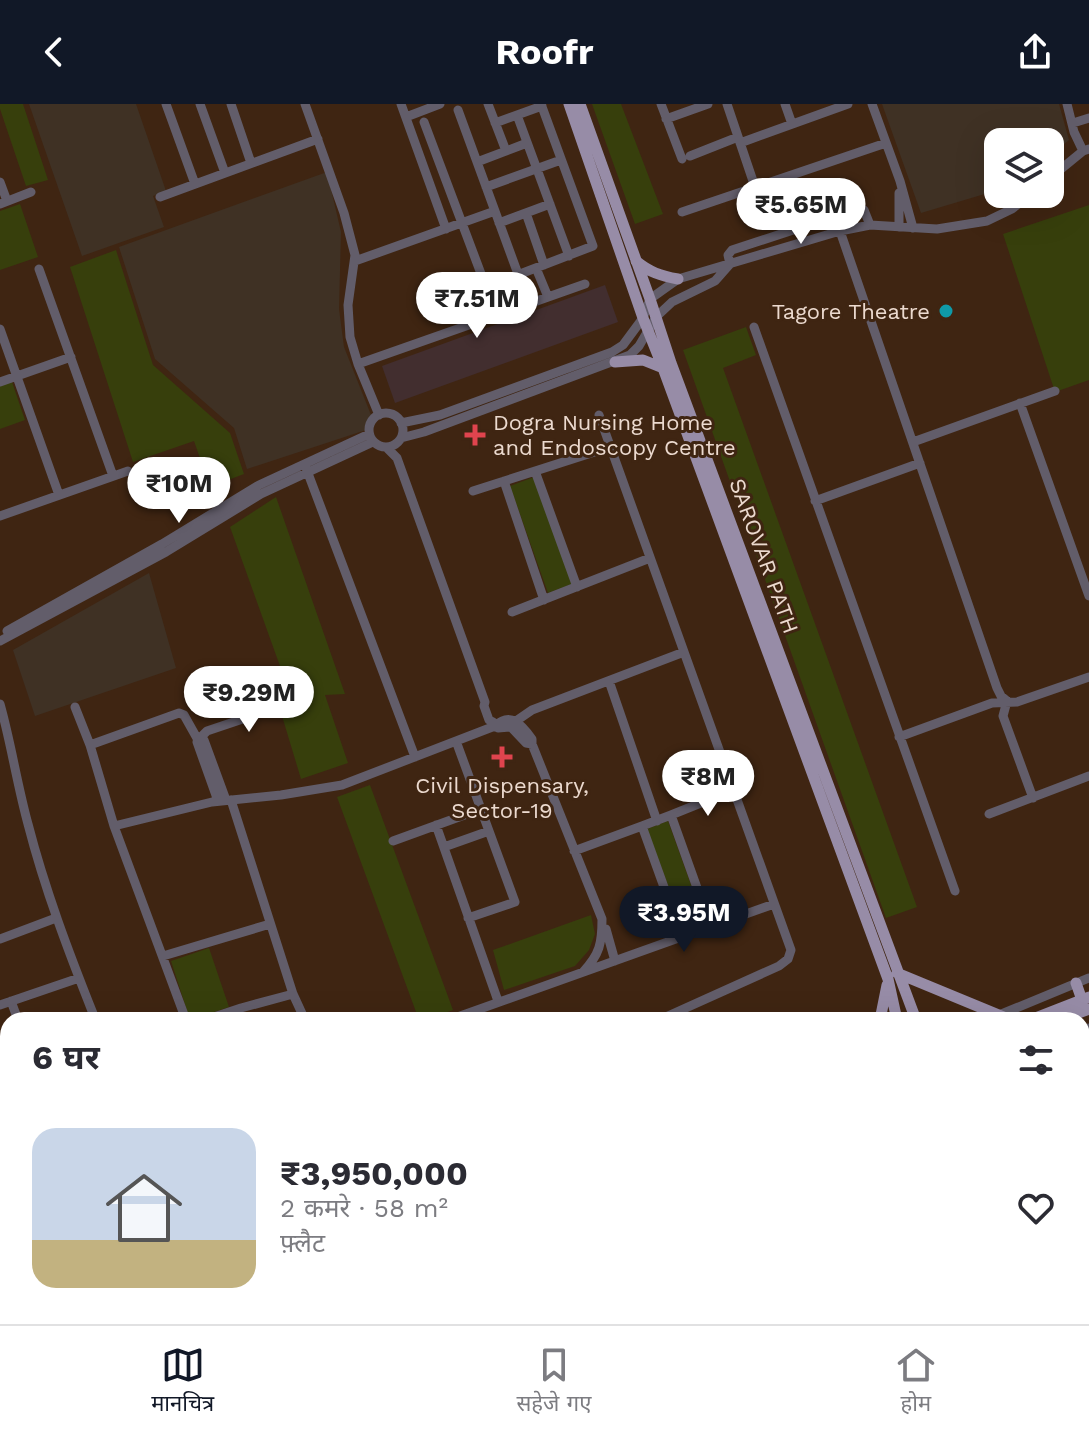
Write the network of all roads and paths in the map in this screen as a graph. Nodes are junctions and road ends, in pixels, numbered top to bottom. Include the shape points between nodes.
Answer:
1 (166, 104) edge
2 (200, 104) edge
3 (231, 104) edge
4 (305, 104) edge
5 (401, 104) edge
6 (440, 104) edge
7 (488, 104) edge
8 (569, 104) edge
9 (580, 104) edge
10 (661, 104) edge
11 (708, 104) edge
12 (727, 104) edge
13 (785, 104) edge
14 (848, 104) edge
15 (872, 104) edge
16 (1067, 104) edge
17 (542, 105) edge
18 (819, 109) edge
19 (458, 110) dead end
20 (517, 115) junction
21 (406, 117) junction
22 (1089, 118) edge
23 (666, 119) junction
24 (424, 122) dead end
25 (495, 123) junction
26 (1073, 123) junction
27 (792, 124) junction
28 (318, 139) junction
29 (739, 140) junction
30 (527, 143) junction
31 (886, 143) junction
32 (1086, 150) edge
33 (506, 151) junction
34 (561, 160) junction
35 (477, 162) junction
36 (251, 163) junction
37 (1064, 167) edge
38 (537, 169) junction
39 (225, 173) junction
40 (900, 181) junction
41 (0, 182) edge
42 (195, 184) junction
43 (486, 187) junction
44 (755, 187) junction
45 (31, 192) dead end
46 (160, 197) dead end
47 (3, 202) edge
48 (550, 204) junction
49 (1013, 208) edge
50 (495, 211) junction
51 (682, 212) dead end
52 (526, 213) junction
53 (499, 223) junction
54 (462, 224) junction
55 (870, 225) junction
56 (899, 227) junction
57 (913, 228) junction
58 (446, 229) junction
59 (840, 231) junction
60 (569, 256) junction
61 (355, 261) junction
62 (636, 261) junction
63 (730, 264) junction
64 (540, 266) junction
65 (39, 269) dead end
66 (518, 274) junction
67 (678, 279) junction
68 (585, 284) dead end
69 (486, 287) junction
70 (548, 297) junction
71 (650, 299) junction
72 (498, 315) junction
73 (656, 317) junction
74 (643, 318) junction
75 (754, 327) dead end
76 (0, 329) edge
77 (648, 331) junction
78 (71, 357) junction
79 (615, 362) junction
80 (358, 364) junction
81 (581, 368) junction
82 (663, 368) junction
83 (17, 376) junction
84 (0, 382) edge
85 (1055, 391) dead end
86 (1020, 403) junction
87 (379, 415) junction
88 (599, 415) dead end
89 (442, 419) junction
90 (401, 423) junction
91 (371, 438) junction
92 (399, 440) junction
93 (913, 442) junction
94 (386, 447) junction
95 (610, 447) junction
96 (920, 463) junction
97 (307, 468) junction
98 (128, 471) dead end
99 (402, 471) junction
100 (535, 471) junction
101 (113, 476) junction
102 (504, 481) junction
103 (473, 491) dead end
104 (59, 495) junction
105 (815, 501) junction
106 (1, 512) edge
107 (650, 558) junction
108 (577, 587) junction
109 (1089, 596) edge
110 (544, 600) junction
111 (512, 612) dead end
112 (0, 635) edge
113 (0, 641) edge
114 (684, 652) junction
115 (1089, 677) edge
116 (609, 681) junction
117 (1007, 701) junction
118 (0, 704) edge
119 (75, 707) dead end
120 (278, 707) dead end
121 (514, 724) junction
122 (494, 725) junction
123 (899, 737) junction
124 (4, 738) edge
125 (199, 739) junction
126 (456, 741) junction
127 (90, 745) junction
128 (415, 757) junction
129 (1089, 776) edge
130 (733, 790) junction
131 (1033, 798) junction
132 (225, 801) junction
133 (481, 809) junction
134 (989, 814) dead end
135 (671, 815) junction
136 (657, 821) junction
137 (436, 825) junction
138 (114, 826) junction
139 (642, 826) junction
140 (489, 831) junction
141 (393, 841) dead end
142 (444, 847) junction
143 (574, 851) junction
144 (955, 891) dead end
145 (774, 904) junction
146 (56, 918) junction
147 (468, 918) junction
148 (602, 919) junction
149 (270, 924) junction
150 (711, 927) junction
151 (682, 937) junction
152 (0, 939) edge
153 (163, 956) junction
154 (615, 961) junction
155 (583, 972) junction
156 (892, 976) junction
157 (79, 978) junction
158 (1089, 978) edge
159 (1076, 983) junction
160 (293, 994) junction
161 (11, 1001) junction
162 (498, 1001) junction
163 (1087, 1002) edge
164 (0, 1005) edge
165 (15, 1012) edge
166 (94, 1012) edge
167 (183, 1012) edge
168 (229, 1012) edge
169 (301, 1012) edge
170 (470, 1012) edge
171 (677, 1012) edge
172 (882, 1012) edge
173 (896, 1012) edge
174 (912, 1012) edge
175 (991, 1012) edge
176 (1006, 1012) edge
177 (1055, 1012) edge

1 - 42 street
2 - 39 street
3 - 36 street
4 - 28 street
5 - 21 street
6 - 21 street
7 - 25 street
8 - 74 main road, SAROVAR PATH
9 - 62 main road, SAROVAR PATH
10 - 23 street
11 - 23 street
12 - 29 street
13 - 27 street
14 - 18 street
15 - 31 street
16 - 26 street
17 - 20 street
17 - 34 street
18 - 27 street
19 - 35 street
20 - 25 street
20 - 30 street
21 - 58 street
22 - 26 street
23 - 29 street via 686,158
24 - 54 street
25 - 33 street
26 - 32 street
27 - 29 street
28 - 36 street
28 - 61 street
29 - 44 street
30 - 33 street
30 - 38 street
31 - 40 street
31 - 44 street
32 - 37 street
33 - 35 street
34 - 38 street
34 - 60 street via 593,246
35 - 43 street
36 - 39 street
38 - 43 street
38 - 48 street
39 - 42 street
40 - 56 street
40 - 57 street
41 - 47 street
42 - 46 street
43 - 50 street
44 - 51 street
45 - 47 street
48 - 52 street
48 - 60 street
49 - 57 street via 987,221
50 - 53 street
50 - 54 street
52 - 53 street
52 - 64 street
53 - 66 street
54 - 58 street
54 - 69 street
55 - 56 street
55 - 59 street
55 - 63 street via 860,208 732,250
56 - 57 street
58 - 61 street
59 - 63 street
59 - 93 street
60 - 64 street
61 - 80 street via 348,305
62 - 67 main road via 648,271
62 - 71 main road, SAROVAR PATH
63 - 67 street
63 - 73 street via 715,281 672,302
64 - 66 street
64 - 70 street
65 - 78 street
66 - 69 street
67 - 71 street
68 - 70 street
69 - 72 street
70 - 72 street
71 - 73 main road, SAROVAR PATH
71 - 74 street
72 - 80 street
73 - 77 street
73 - 156 main road, SAROVAR PATH
74 - 77 main road, SAROVAR PATH
74 - 81 street via 623,345
75 - 105 street
76 - 83 street
77 - 79 street via 630,355
77 - 82 main road, SAROVAR PATH
78 - 83 street
78 - 101 street
79 - 81 street
79 - 82 main road via 643,360
80 - 87 street
81 - 89 street
82 - 156 main road, SAROVAR PATH
83 - 84 street
83 - 104 street
85 - 86 street
86 - 93 street
86 - 109 street
87 - 90 street via 393,415
87 - 91 street via 371,423
88 - 95 street
89 - 90 street
89 - 92 street
90 - 92 street
91 - 94 street
91 - 97 street
92 - 94 street
92 - 99 street
93 - 96 street
94 - 99 street
95 - 100 street
95 - 107 street
96 - 105 street
96 - 117 street via 997,688
97 - 112 street via 259,485
97 - 113 street
97 - 128 street
98 - 101 street
99 - 122 street
100 - 102 street
100 - 108 street
101 - 104 street
102 - 103 street
102 - 110 street
104 - 106 street
105 - 123 street
107 - 108 street
107 - 114 street
108 - 110 street
110 - 111 street
114 - 116 street
114 - 130 street
115 - 117 street
116 - 121 street via 532,710
116 - 136 street
117 - 123 street
117 - 131 street via 1003,716
118 - 124 street
119 - 127 street
120 - 125 street via 207,731
121 - 122 street via 509,719
121 - 143 street via 532,739
122 - 126 street
123 - 144 street
124 - 146 street
125 - 127 street via 179,713
125 - 132 street via 204,740
126 - 128 street
126 - 133 street
127 - 138 street
128 - 132 street via 342,785
129 - 131 street
130 - 135 street
130 - 145 street
131 - 134 street
132 - 138 street
132 - 149 street
133 - 137 street
133 - 140 street
135 - 136 street
135 - 150 street
136 - 139 street
137 - 141 street
137 - 142 street
138 - 153 street
139 - 143 street
139 - 151 street
140 - 142 street
140 - 147 street via 515,902
142 - 147 street
143 - 148 street
145 - 150 street
145 - 171 street via 791,950 788,959
146 - 152 street
146 - 157 street
147 - 162 street
148 - 154 street
148 - 155 street via 599,949
149 - 153 street
149 - 160 street
150 - 151 street
151 - 154 street
153 - 167 street
154 - 155 street
155 - 162 street
156 - 172 main road
156 - 173 main road, SAROVAR PATH
156 - 174 main road, SAROVAR PATH
156 - 175 main road
157 - 161 street
157 - 166 street
158 - 159 street
159 - 163 main road
159 - 176 street
160 - 168 street
160 - 169 street
161 - 164 street
161 - 165 street
162 - 170 street
163 - 177 main road

